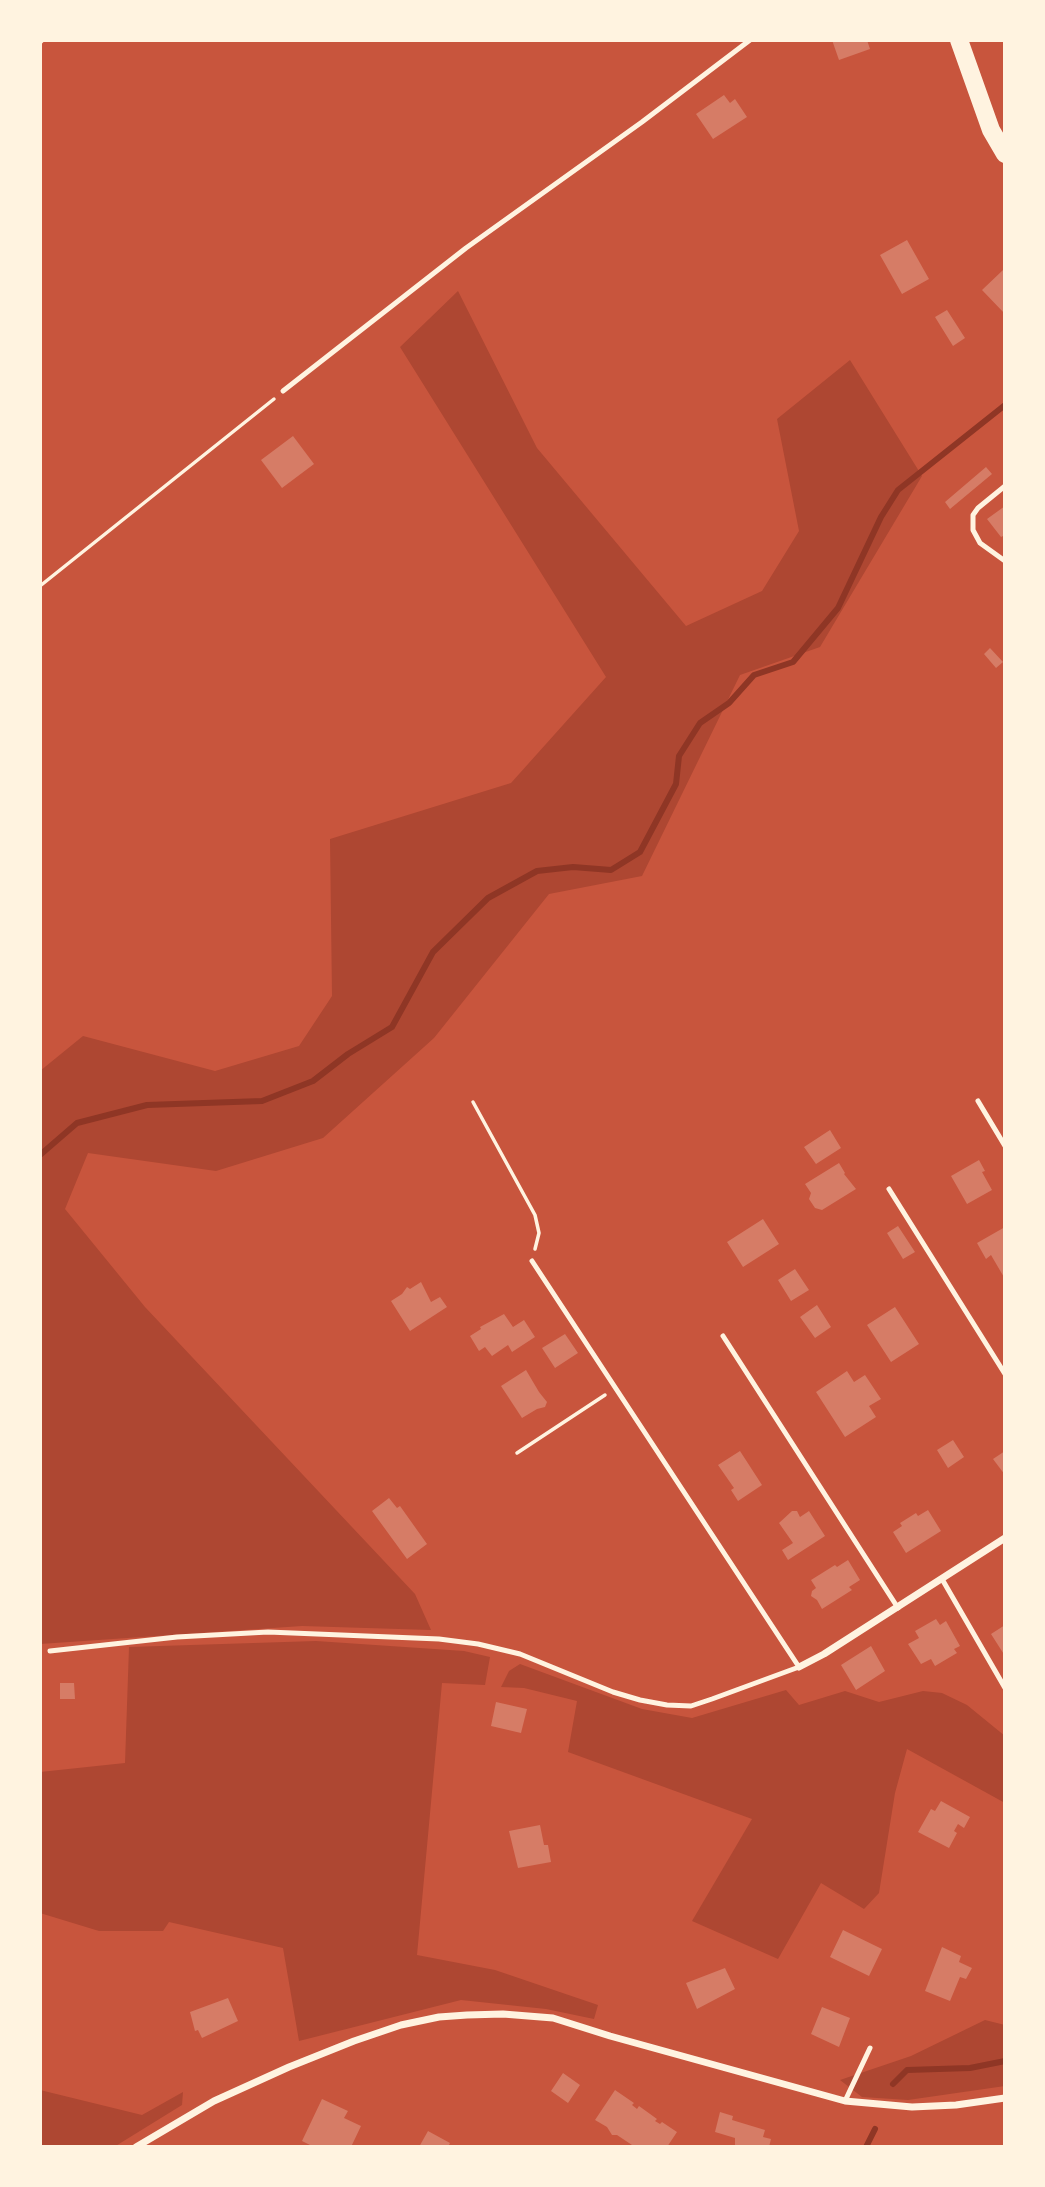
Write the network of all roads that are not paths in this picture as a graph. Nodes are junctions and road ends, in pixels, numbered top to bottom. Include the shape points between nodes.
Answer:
1 (750, 40) edge
2 (959, 40) edge
3 (1005, 154) edge
4 (284, 391) road end
5 (1005, 486) edge
6 (1005, 561) edge
7 (978, 1101) dead end
8 (1005, 1146) edge
9 (889, 1189) dead end
10 (532, 1261) road end
11 (723, 1336) dead end
12 (1005, 1374) edge
13 (1005, 1538) edge
14 (942, 1579) junction
15 (898, 1608) junction
16 (50, 1651) dead end
17 (799, 1667) junction
18 (1005, 1688) edge
19 (870, 2048) dead end
20 (1005, 2098) edge
21 (845, 2101) junction
22 (136, 2147) edge

1 - 4 lane via 466,248
2 - 3 main road
5 - 6 lane via 978,508 973,530 980,543
7 - 8 lane
9 - 12 lane
10 - 17 lane
11 - 15 lane
13 - 14 street
14 - 15 street
14 - 18 lane
15 - 17 street
16 - 17 lane via 268,1632 439,1639 520,1654 640,1700 691,1706
19 - 21 lane
20 - 21 street via 912,2107
21 - 22 street via 553,2018 467,2015 401,2025 354,2040 214,2101

